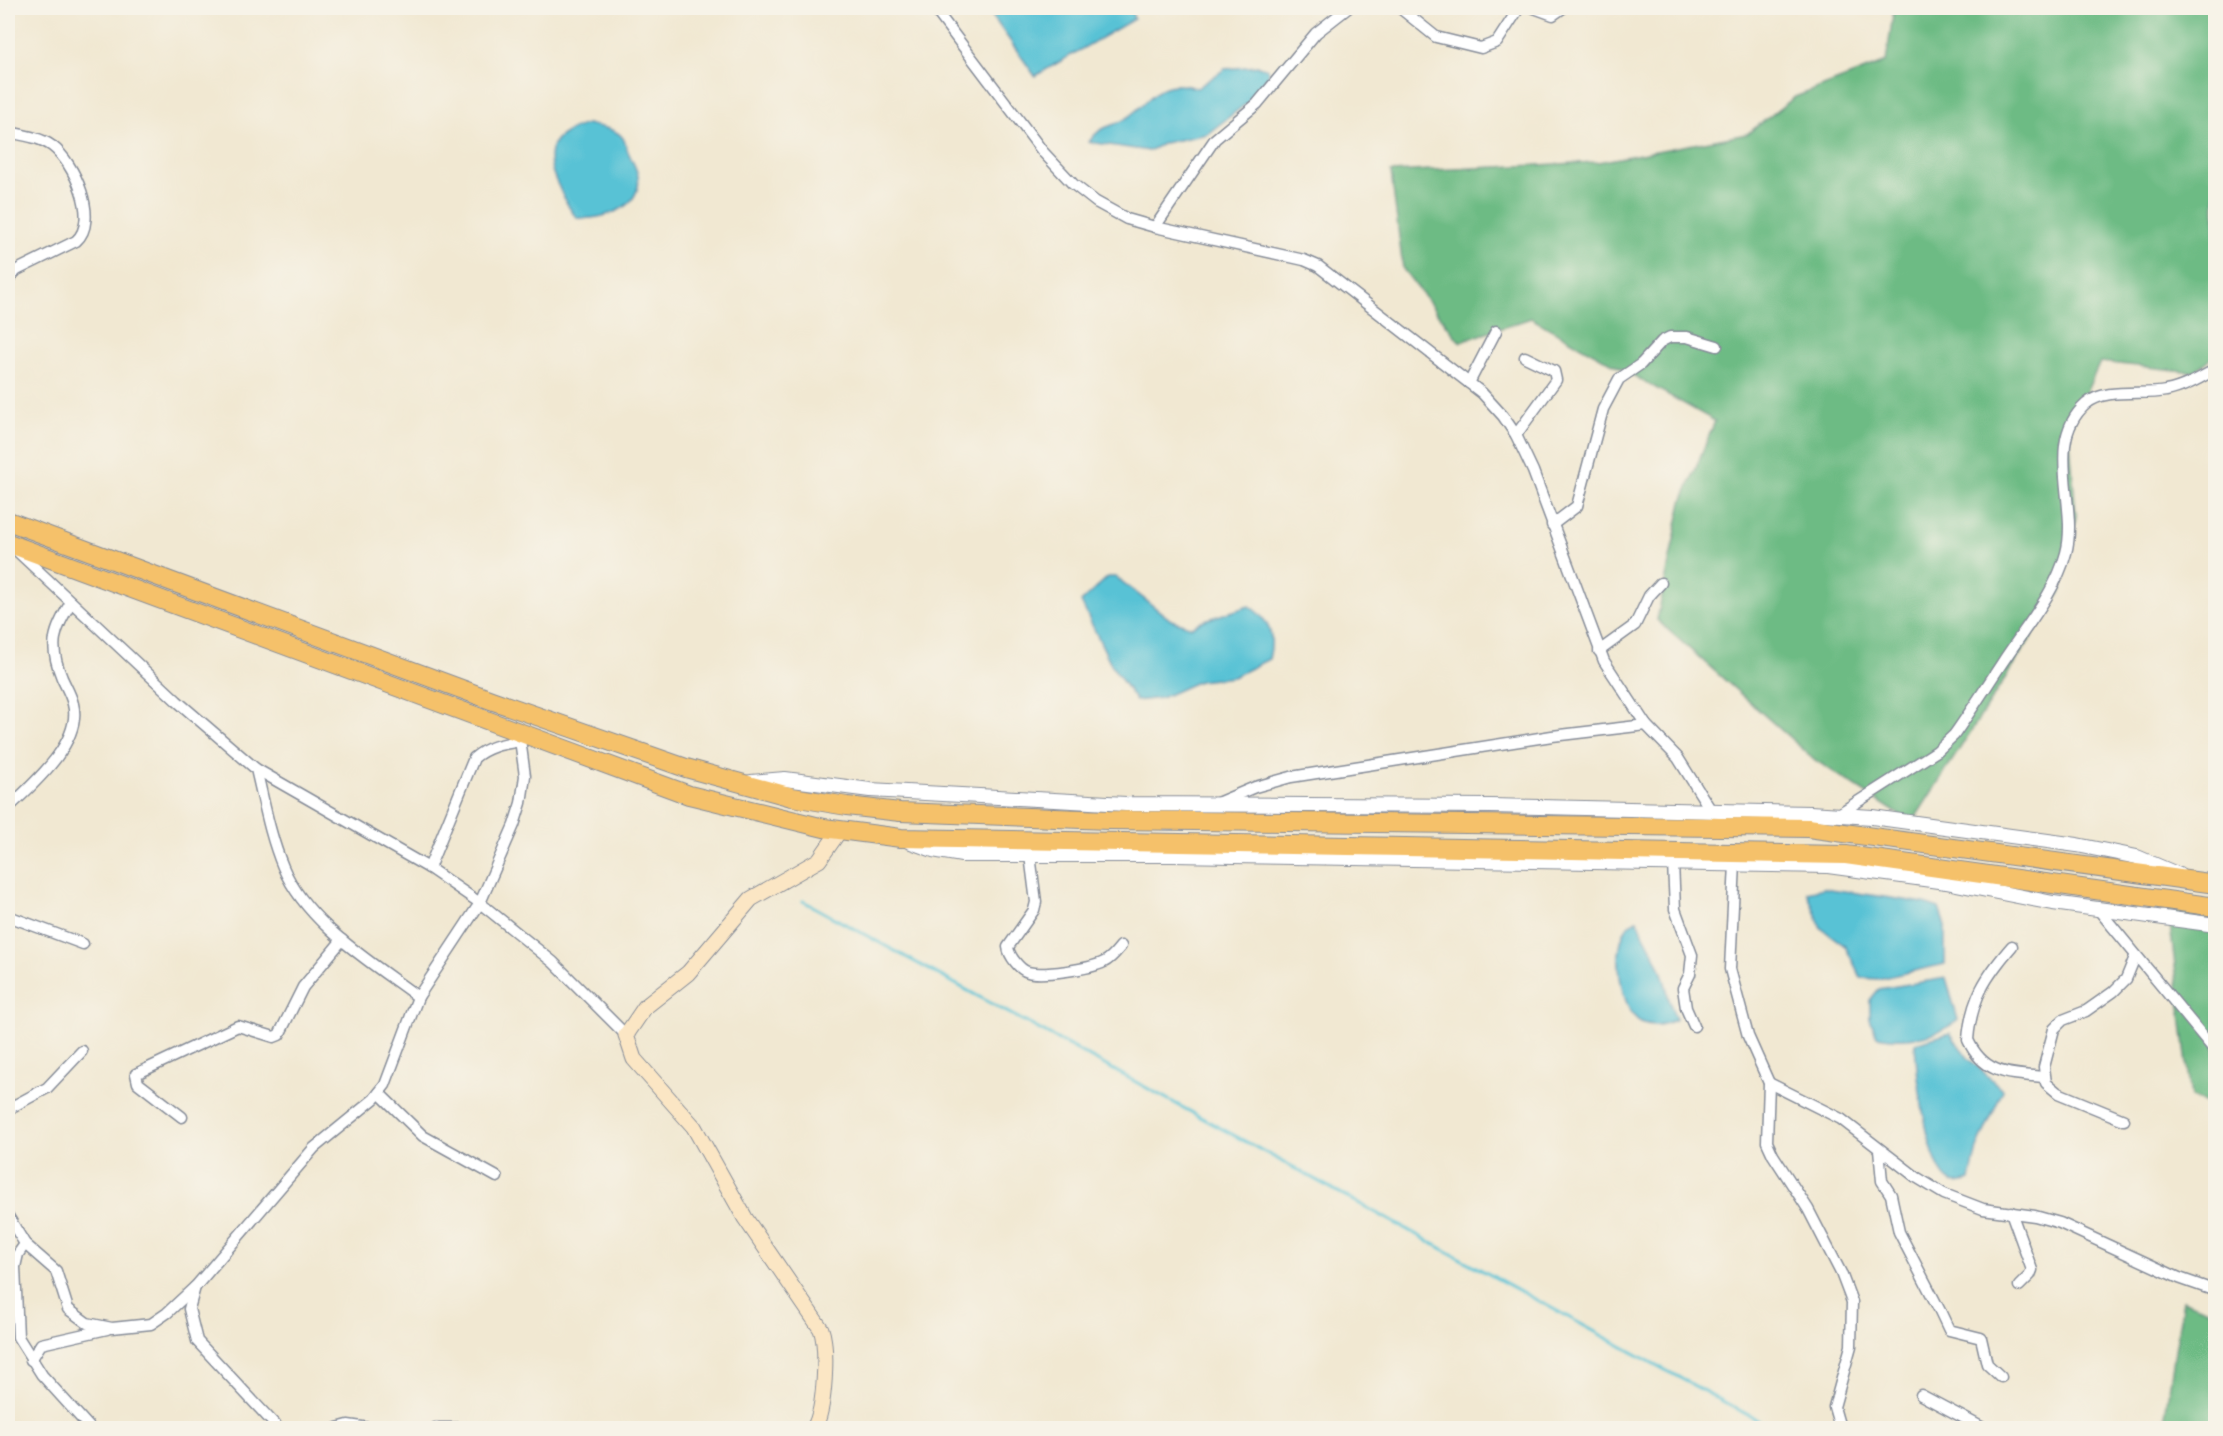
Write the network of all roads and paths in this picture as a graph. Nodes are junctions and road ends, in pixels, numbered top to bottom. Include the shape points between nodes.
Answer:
1 (934, 8) edge
2 (1348, 8) edge
3 (1400, 8) edge
4 (1519, 8) edge
5 (1534, 8) edge
6 (1563, 8) edge
7 (8, 132) edge
8 (1155, 227) junction
9 (8, 279) edge
10 (1496, 331) dead end
11 (1717, 346) dead end
12 (1525, 357) dead end
13 (2216, 369) edge
14 (1470, 383) junction
15 (1516, 435) junction
16 (8, 521) edge
17 (1552, 525) junction
18 (9, 544) edge
19 (1661, 583) dead end
20 (71, 602) junction
21 (1599, 651) junction
22 (1646, 725) junction
23 (520, 736) junction
24 (256, 769) junction
25 (740, 783) junction
26 (1213, 804) junction
27 (8, 808) edge
28 (1710, 809) junction
29 (1837, 815) junction
30 (840, 830) junction
31 (901, 838) junction
32 (1030, 855) junction
33 (1673, 863) junction
34 (1735, 863) junction
35 (429, 868) junction
36 (2185, 878) junction
37 (2216, 884) edge
38 (480, 903) junction
39 (2216, 907) edge
40 (2098, 909) junction
41 (8, 916) edge
42 (2216, 925) edge
43 (342, 940) junction
44 (83, 944) dead end
45 (1121, 946) dead end
46 (2012, 946) dead end
47 (2135, 957) junction
48 (418, 997) junction
49 (1694, 1026) dead end
50 (626, 1035) junction
51 (82, 1051) dead end
52 (2216, 1052) edge
53 (2044, 1077) junction
54 (1768, 1083) junction
55 (379, 1093) junction
56 (8, 1109) edge
57 (182, 1117) dead end
58 (2124, 1120) dead end
59 (1879, 1149) junction
60 (497, 1177) dead end
61 (2011, 1212) junction
62 (8, 1216) edge
63 (25, 1244) junction
64 (195, 1286) junction
65 (2019, 1286) dead end
66 (2216, 1291) edge
67 (112, 1328) junction
68 (31, 1360) junction
69 (2001, 1377) dead end
70 (1921, 1395) dead end
71 (819, 1426) edge
72 (90, 1428) edge
73 (278, 1428) edge
74 (337, 1428) edge
75 (369, 1428) edge
76 (435, 1428) edge
77 (462, 1428) edge
78 (1840, 1428) edge
79 (1983, 1428) edge

1 - 8 street via 1043,152 1073,184 1128,219
2 - 8 street via 1316,33 1257,104 1215,139
3 - 4 street via 1436,37 1481,48 1497,42
5 - 6 street via 1553,15
7 - 9 street via 41,140 63,157 74,174 87,221 84,235 76,241 17,270
8 - 14 street via 1318,266
10 - 14 street
11 - 17 street via 1687,337 1670,337 1620,379 1603,409 1579,500
12 - 15 street via 1554,371 1556,380
13 - 29 street via 2168,391 2118,394 2086,403 2073,419 2066,443 2064,462 2071,532 2066,555 2037,612 1954,735 1936,751
14 - 15 street
15 - 17 street
16 - 25 highway via 491,700
17 - 21 street
18 - 20 street
18 - 23 highway
19 - 21 street via 1629,631
20 - 24 street
20 - 27 street via 54,632 55,659 74,705 71,733 47,771
21 - 22 street
22 - 26 street via 1292,777 1255,786
22 - 28 street via 1678,758
23 - 30 highway via 689,795
23 - 35 street via 474,758
23 - 38 street via 525,776 521,803
24 - 35 street
24 - 43 street via 284,869 294,887
25 - 26 street via 785,779 914,793 1126,804
25 - 36 highway via 846,806 935,813 1108,820 1808,828
26 - 28 street
28 - 29 street
29 - 36 street via 2097,849 2137,857
30 - 31 highway
30 - 50 main road via 819,860 751,899 688,973 645,1007
31 - 32 street via 948,854
31 - 39 highway via 1846,855
32 - 33 street
32 - 45 street via 1036,902 1008,947 1024,971 1093,966 1103,963
33 - 34 street
33 - 49 street via 1675,909 1692,955 1690,974 1683,988
34 - 40 street via 1870,871
34 - 54 street via 1730,969 1748,1036
35 - 38 street
36 - 37 highway
38 - 48 street
38 - 50 street via 553,962
40 - 42 street
40 - 47 street
41 - 44 street
43 - 48 street
43 - 57 street via 303,987 279,1035 274,1037 238,1026 136,1074 138,1083
46 - 53 street via 1989,972 1977,994 1968,1040 1980,1061 1992,1068 2009,1074
47 - 52 street
47 - 53 street via 2126,979 2113,992 2054,1029
48 - 55 street via 392,1070
50 - 71 main road via 634,1059 693,1127 745,1218 821,1329 825,1347
51 - 56 street via 47,1088
53 - 58 street via 2058,1093
54 - 59 street via 1841,1119
54 - 78 street via 1767,1142 1808,1209 1852,1302 1851,1346 1834,1407
55 - 60 street via 423,1136
55 - 64 street via 314,1148
59 - 61 street via 1944,1194 1983,1209
59 - 69 street via 1882,1181 1891,1195 1899,1232 1942,1321 1948,1330 1981,1338 1987,1364
61 - 65 street via 2032,1270
61 - 66 street via 2060,1222 2179,1278
62 - 63 street
63 - 67 street via 56,1271 72,1314 87,1323
63 - 68 street via 15,1267 16,1329
64 - 67 street via 151,1324
64 - 73 street via 189,1309 197,1341
67 - 68 street via 41,1344
68 - 72 street
70 - 79 street
74 - 75 street
76 - 77 street

